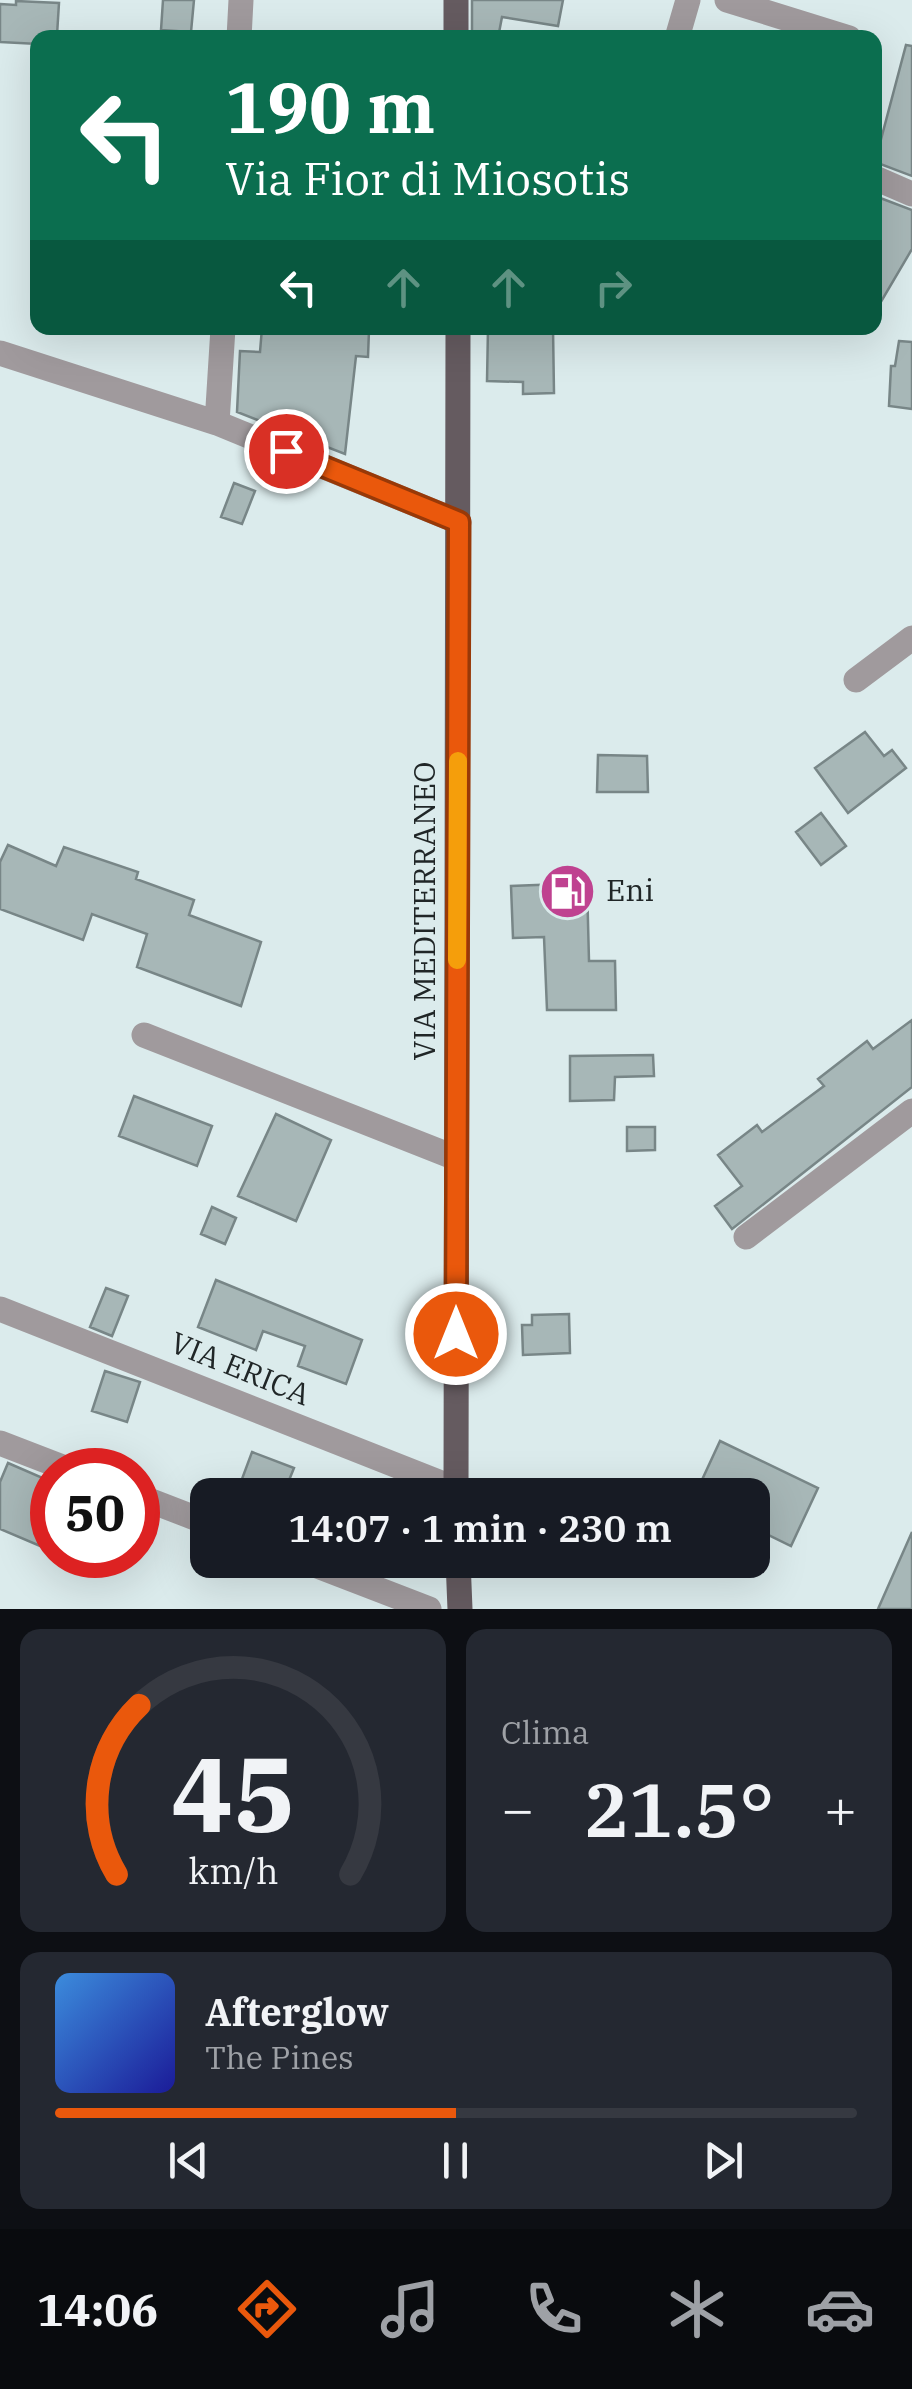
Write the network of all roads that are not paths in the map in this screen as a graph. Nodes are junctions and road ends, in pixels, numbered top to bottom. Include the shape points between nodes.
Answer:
1 (241, 0) edge
2 (456, 0) edge
3 (688, 0) edge
4 (728, 0) edge
5 (239, 30) edge
6 (456, 30) edge
7 (679, 30) edge
8 (824, 30) edge
9 (882, 181) edge
10 (912, 194) edge
11 (223, 335) edge
12 (458, 335) edge
13 (0, 353) edge
14 (218, 423) junction
15 (459, 522) junction
16 (912, 638) edge
17 (856, 680) dead end
18 (144, 1035) dead end
19 (912, 1111) edge
20 (456, 1158) junction
21 (746, 1237) dead end
22 (0, 1309) edge
23 (0, 1443) edge
24 (30, 1455) edge
25 (421, 1478) edge
26 (456, 1478) edge
27 (160, 1504) edge
28 (190, 1516) edge
29 (349, 1578) edge
30 (459, 1578) edge
31 (429, 1609) edge
32 (460, 1609) edge

1 - 5 street
2 - 6 main road
3 - 7 street
4 - 8 street
9 - 10 street
11 - 14 street
12 - 15 main road, VIA MEDITERRANEO
13 - 14 street
14 - 15 street
15 - 20 main road, VIA MEDITERRANEO
16 - 17 street
18 - 20 street
19 - 21 street
20 - 26 main road, VIA MEDITERRANEO
22 - 25 street, VIA ERICA
23 - 24 street
27 - 28 street
29 - 31 street
30 - 32 main road

